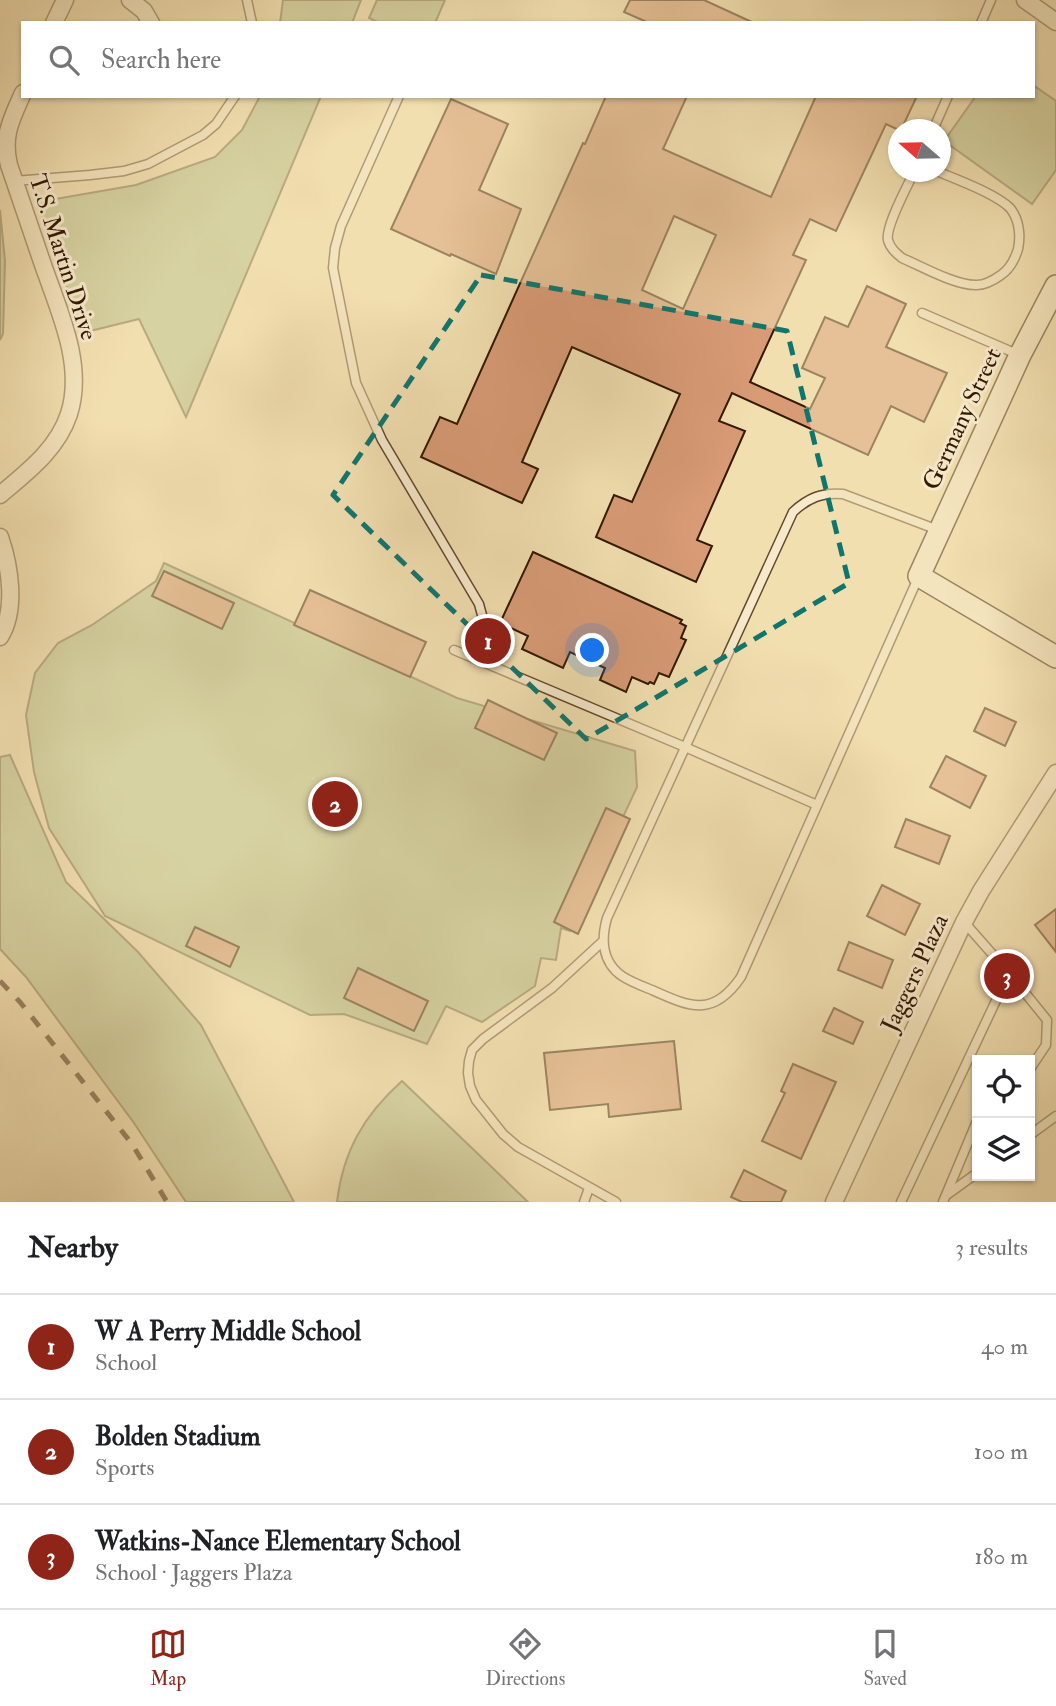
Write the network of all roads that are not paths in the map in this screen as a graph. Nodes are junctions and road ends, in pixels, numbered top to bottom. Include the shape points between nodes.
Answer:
1 (65, 0) edge
2 (130, 0) edge
3 (247, 0) edge
4 (991, 0) edge
5 (1025, 0) edge
6 (55, 21) edge
7 (150, 21) edge
8 (252, 21) edge
9 (982, 21) edge
10 (1056, 22) edge
11 (21, 98) edge
12 (234, 98) edge
13 (398, 98) edge
14 (947, 98) edge
15 (938, 119) edge
16 (8, 170) edge
17 (951, 178) edge
18 (909, 182) edge
19 (1056, 286) edge
20 (922, 313) dead end
21 (1020, 355) junction
22 (0, 495) edge
23 (939, 530) junction
24 (0, 537) edge
25 (919, 576) junction
26 (0, 637) edge
27 (454, 650) dead end
28 (1056, 657) edge
29 (484, 662) junction
30 (685, 747) junction
31 (1056, 773) edge
32 (817, 805) junction
33 (964, 922) junction
34 (602, 942) junction
35 (1009, 973) junction
36 (1035, 1062) edge
37 (1056, 1116) edge
38 (1035, 1131) edge
39 (972, 1133) edge
40 (972, 1177) edge
41 (589, 1188) junction
42 (945, 1199) edge
43 (584, 1202) edge
44 (616, 1202) edge
45 (834, 1202) edge
46 (901, 1202) edge

1 - 6 street
2 - 7 street
3 - 8 lane
4 - 9 lane
5 - 10 street
11 - 16 street, T.S. Martin Drive via 8,129
12 - 16 lane via 203,135 148,164 90,175
13 - 29 lane via 341,226 333,268 356,383 382,440 479,604 485,626
14 - 15 lane
16 - 22 street, T.S. Martin Drive via 66,331 74,375 69,413 56,440
17 - 18 lane via 1003,202 1012,211 1020,240 1016,257 995,280 964,284 895,251 887,237 889,227
19 - 21 street, Germany Street
20 - 21 lane
21 - 23 street, Germany Street
23 - 25 street, Germany Street
23 - 30 lane via 843,494 828,492 803,503 793,512
24 - 26 street via 10,600
25 - 28 street
25 - 32 lane
27 - 29 lane
29 - 30 lane
30 - 32 lane
30 - 34 lane via 607,918
31 - 33 street, Jaggers Plaza
32 - 34 lane via 741,977 723,996 695,1006 623,977
33 - 35 lane
33 - 45 street, Jaggers Plaza
34 - 41 lane via 552,988 484,1039 468,1061 476,1100 503,1134
35 - 36 lane via 1047,1020 1046,1045
35 - 46 lane
37 - 38 lane
39 - 42 lane
40 - 42 lane
41 - 43 lane
41 - 44 lane

